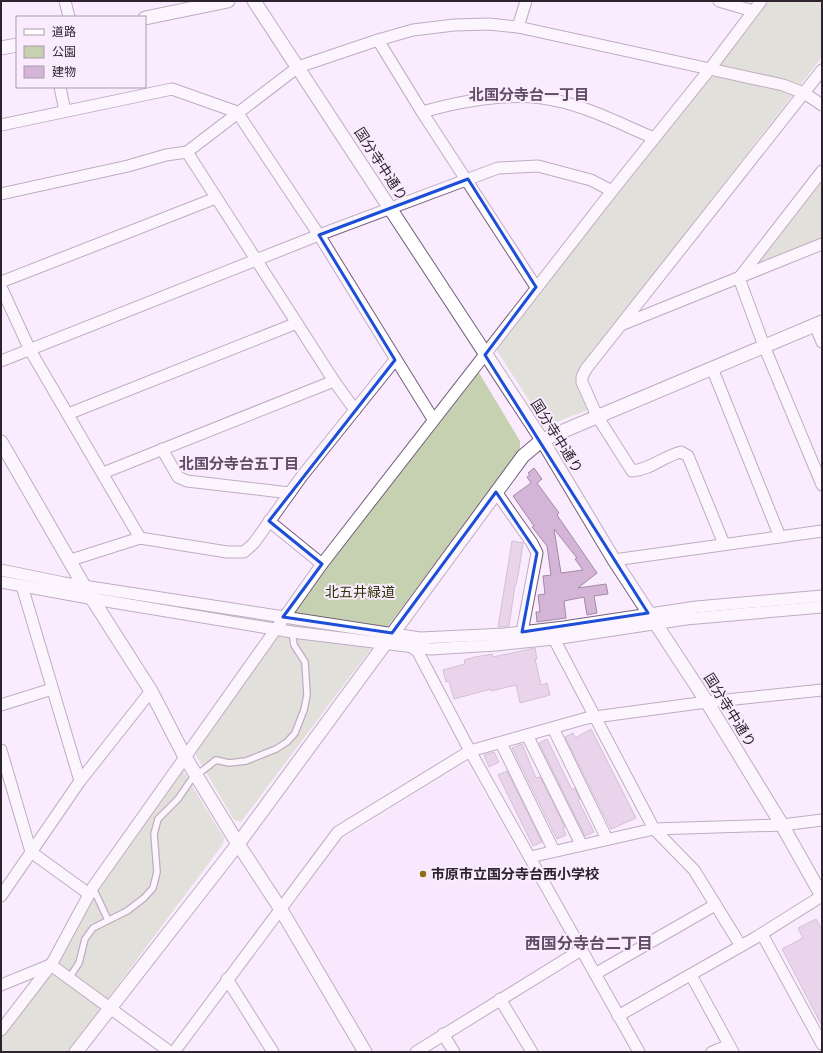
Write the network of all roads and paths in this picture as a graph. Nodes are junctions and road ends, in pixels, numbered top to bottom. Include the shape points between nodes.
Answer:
1 (65, 1) edge
2 (228, 1) edge
3 (254, 1) edge
4 (526, 1) edge
5 (719, 1) edge
6 (761, 1) edge
7 (753, 11) junction
8 (69, 16) edge
9 (146, 18) edge
10 (518, 27) junction
11 (378, 40) junction
12 (16, 45) edge
13 (1, 48) edge
14 (298, 67) junction
15 (710, 70) junction
16 (822, 70) edge
17 (60, 88) edge
18 (804, 93) junction
19 (822, 105) edge
20 (65, 110) junction
21 (238, 112) junction
22 (422, 112) junction
23 (1, 125) edge
24 (654, 138) junction
25 (187, 152) junction
26 (822, 171) edge
27 (468, 179) junction
28 (612, 191) junction
29 (1, 194) edge
30 (216, 198) junction
31 (391, 208) junction
32 (319, 236) junction
33 (822, 244) edge
34 (256, 261) junction
35 (739, 278) junction
36 (1, 282) edge
37 (1, 287) edge
38 (536, 287) junction
39 (297, 323) junction
40 (818, 324) edge
41 (621, 325) junction
42 (822, 342) edge
43 (764, 346) junction
44 (30, 350) junction
45 (485, 355) junction
46 (396, 360) junction
47 (1, 361) edge
48 (712, 368) junction
49 (334, 381) junction
50 (355, 410) junction
51 (68, 414) junction
52 (597, 416) junction
53 (433, 419) junction
54 (542, 440) junction
55 (1, 442) edge
56 (162, 449) junction
57 (103, 473) junction
58 (822, 485) edge
59 (496, 492) junction
60 (290, 493) junction
61 (268, 521) junction
62 (822, 531) edge
63 (780, 537) junction
64 (140, 538) junction
65 (724, 544) junction
66 (71, 560) junction
67 (614, 560) junction
68 (322, 564) junction
69 (1, 570) edge
70 (1, 582) edge
71 (22, 586) junction
72 (84, 586) junction
73 (822, 596) edge
74 (94, 599) junction
75 (822, 607) edge
76 (283, 617) junction
77 (652, 618) junction
78 (275, 629) junction
79 (292, 632) junction
80 (522, 632) junction
81 (389, 639) junction
82 (554, 639) junction
83 (412, 647) junction
84 (52, 689) junction
85 (151, 691) junction
86 (821, 694) edge
87 (707, 702) junction
88 (1, 705) edge
89 (597, 718) junction
90 (553, 728) junction
91 (527, 735) junction
92 (501, 743) junction
93 (1, 750) edge
94 (470, 751) junction
95 (185, 757) junction
96 (202, 771) dead end
97 (191, 780) dead end
98 (80, 781) junction
99 (822, 820) edge
100 (782, 825) junction
101 (654, 829) junction
102 (607, 839) junction
103 (238, 844) junction
104 (581, 844) junction
105 (554, 851) junction
106 (31, 852) junction
107 (530, 857) junction
108 (91, 891) junction
109 (1, 896) edge
110 (822, 896) edge
111 (715, 906) junction
112 (280, 908) junction
113 (108, 920) junction
114 (762, 934) junction
115 (741, 946) junction
116 (581, 950) junction
117 (51, 965) junction
118 (595, 974) junction
119 (691, 975) junction
120 (69, 978) junction
121 (227, 980) junction
122 (1, 985) edge
123 (500, 999) junction
124 (111, 1008) junction
125 (618, 1016) junction
126 (1, 1030) edge
127 (443, 1034) junction
128 (822, 1044) edge
129 (270, 1047) edge
130 (731, 1049) edge
131 (76, 1052) edge
132 (170, 1052) edge
133 (174, 1052) edge
134 (260, 1052) edge
135 (365, 1052) edge
136 (416, 1052) edge
137 (454, 1052) edge
138 (532, 1052) edge
139 (639, 1052) edge
140 (712, 1052) edge

1 - 8 street
2 - 9 street
3 - 14 street, 国分寺中通り
4 - 10 street
5 - 7 street
6 - 7 street
7 - 15 street
10 - 11 street via 489,24 454,25 413,30
10 - 15 street
11 - 14 street
11 - 22 street
12 - 13 street
14 - 21 street
14 - 31 street, 国分寺中通り
15 - 18 street
15 - 24 street
16 - 18 street
17 - 20 street
18 - 19 street
18 - 41 street
20 - 21 street via 172,89
20 - 23 street
21 - 25 street
21 - 32 street
22 - 24 street via 466,101 500,97 542,98 580,108
22 - 27 street
24 - 28 street
25 - 29 street
25 - 30 street
26 - 35 street
27 - 28 street via 498,168 538,166 591,180
27 - 31 street
27 - 38 street
28 - 38 street
30 - 34 street
30 - 36 street
31 - 32 street
31 - 45 street, 国分寺中通り
32 - 34 street
32 - 46 street
33 - 35 street
34 - 39 street
34 - 44 street
35 - 41 street
35 - 43 street
37 - 44 street
38 - 45 street
39 - 49 street
39 - 51 street
40 - 42 street
40 - 43 street
41 - 52 street via 582,377
43 - 48 street
43 - 58 street
44 - 47 street
44 - 51 street
45 - 53 street
45 - 54 street, 国分寺中通り
46 - 50 street
46 - 53 street
48 - 52 street
48 - 63 street
49 - 50 street
49 - 56 street
50 - 60 street
51 - 57 street
52 - 54 street
52 - 65 street via 632,471 640,471 681,452 688,456
53 - 68 street
54 - 59 street via 523,456
54 - 67 street, 国分寺中通り
55 - 66 street
56 - 57 street
56 - 60 street via 178,477 187,481
57 - 64 street
59 - 80 street via 537,553
59 - 81 street
60 - 61 street
61 - 64 street via 254,543 244,552 227,552
61 - 68 street
62 - 63 street
63 - 65 street
64 - 66 street
65 - 67 street
66 - 72 street
67 - 77 street, 国分寺中通り
68 - 76 street
69 - 72 street
70 - 71 street
71 - 74 street
71 - 84 street
72 - 74 street
72 - 76 street
73 - 77 street via 696,607
74 - 78 street
74 - 85 street
75 - 77 street via 686,619
76 - 78 street
76 - 81 street
77 - 80 street
77 - 82 street
77 - 87 street, 国分寺中通り
78 - 79 street
78 - 95 street
79 - 81 street
79 - 96 lane via 294,645 304,662 307,695 295,733 276,749 246,761 229,763 216,760
80 - 81 street
81 - 83 street
81 - 103 street
82 - 83 street via 431,649
82 - 89 street
83 - 94 street via 418,652
84 - 88 street
84 - 98 street
85 - 95 street
85 - 98 street
86 - 87 street
87 - 89 street
87 - 100 street, 国分寺中通り
89 - 90 street via 587,718
89 - 101 street
90 - 91 street
90 - 102 street
91 - 92 street
91 - 104 street
92 - 94 street
92 - 105 street
93 - 106 street
94 - 107 street
94 - 112 street via 338,832
95 - 103 street
95 - 108 street
97 - 113 lane via 178,799 158,819 154,834 157,872 153,888 127,911
98 - 106 street
99 - 100 street
100 - 101 street
100 - 110 street, 国分寺中通り
101 - 102 street
101 - 111 street via 694,870
102 - 104 street
103 - 112 street
103 - 124 street
104 - 105 street
105 - 107 street
106 - 108 street
106 - 109 street
107 - 116 street
108 - 113 lane
108 - 117 street
110 - 114 street
111 - 115 street
111 - 118 street
112 - 121 street
112 - 135 street
113 - 120 lane via 93,928 85,939 79,963
114 - 115 street
114 - 128 street
115 - 119 street
116 - 118 street
116 - 123 street
117 - 120 street
117 - 122 street
117 - 126 street
118 - 125 street
119 - 125 street
119 - 130 street
120 - 124 street
121 - 129 street
121 - 133 street
123 - 127 street
123 - 138 street
124 - 131 street
124 - 132 street
125 - 139 street
127 - 136 street
127 - 137 street
129 - 134 street
130 - 140 street

